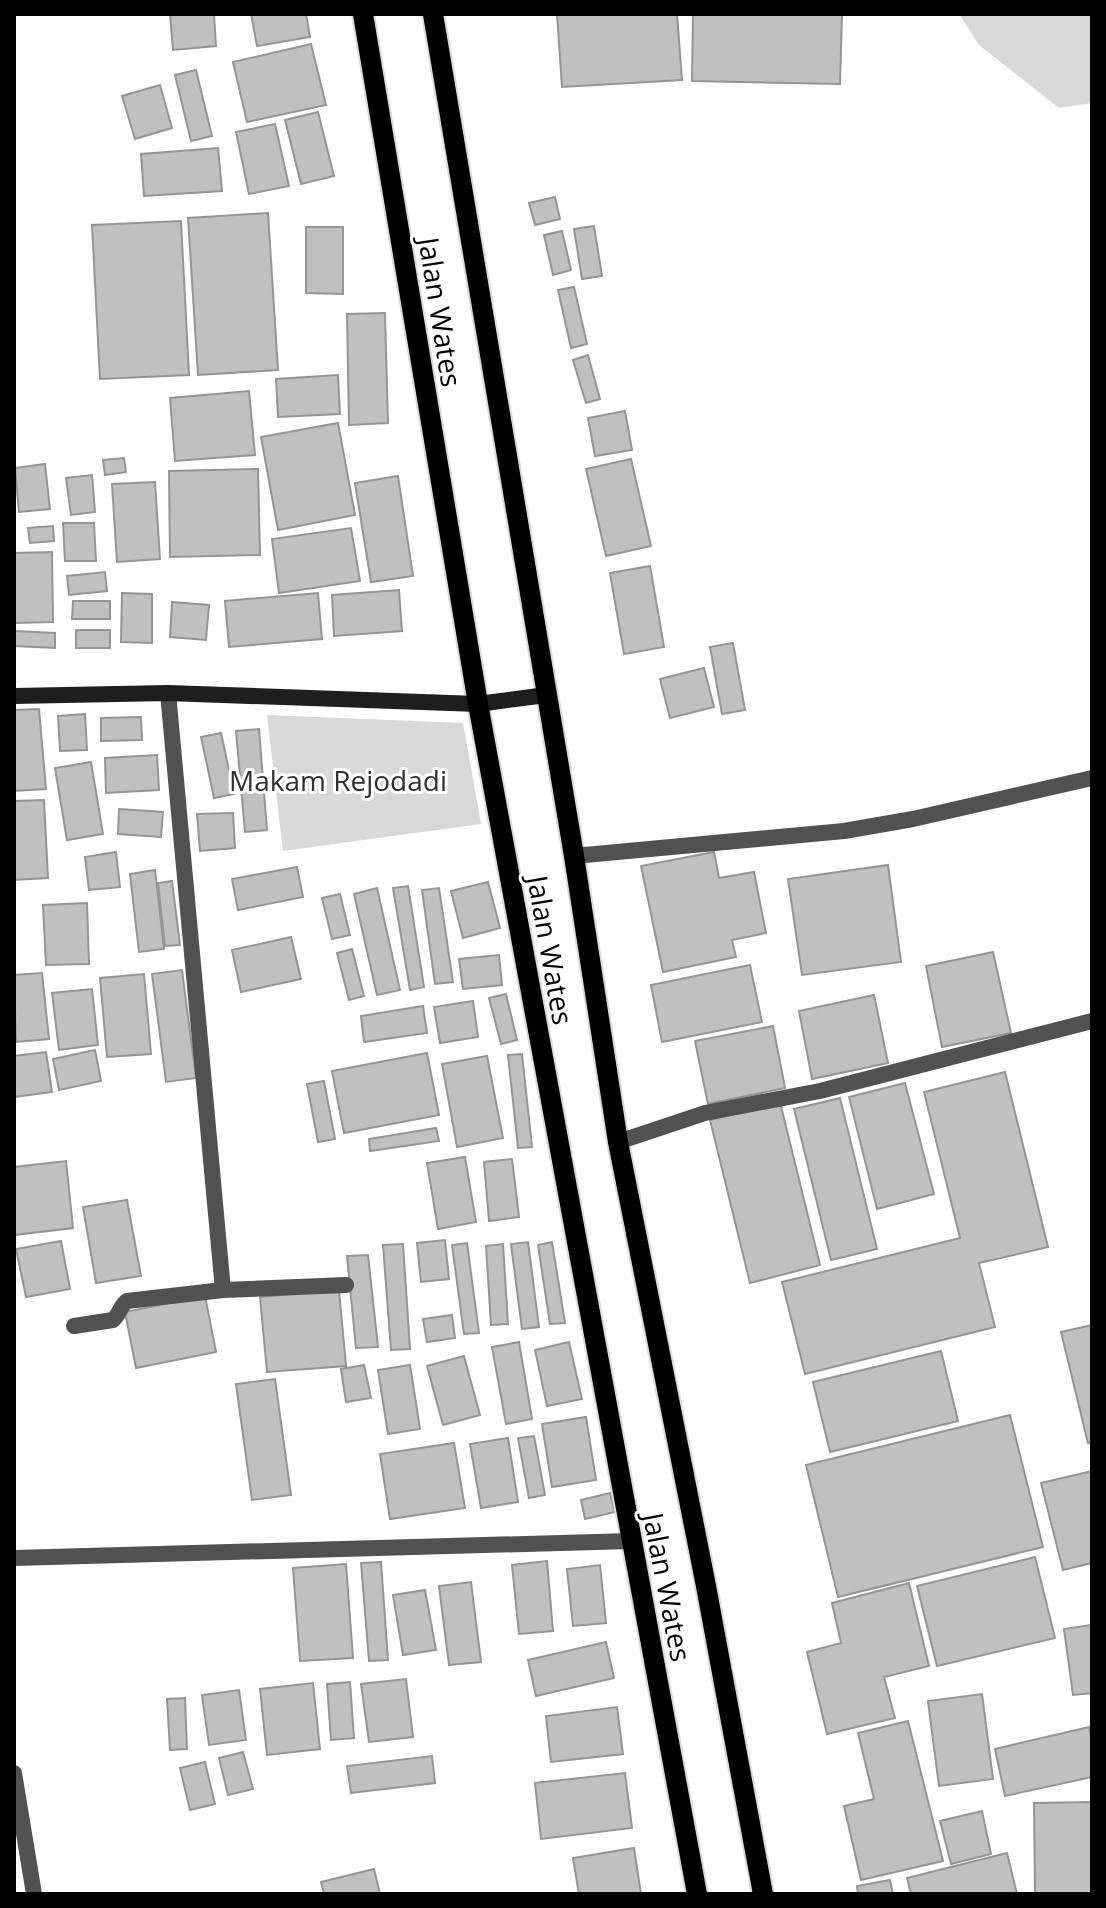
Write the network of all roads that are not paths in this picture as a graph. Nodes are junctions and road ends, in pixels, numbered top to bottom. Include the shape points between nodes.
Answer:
1 (363, 14) edge
2 (433, 14) edge
3 (168, 693) junction
4 (546, 695) junction
5 (14, 696) edge
6 (478, 704) junction
7 (1092, 778) edge
8 (574, 856) junction
9 (1092, 1021) edge
10 (618, 1142) junction
11 (346, 1285) dead end
12 (223, 1290) junction
13 (74, 1326) dead end
14 (631, 1541) junction
15 (14, 1558) edge
16 (14, 1773) edge
17 (34, 1894) edge
18 (697, 1894) edge
19 (763, 1894) edge

1 - 6 main road, Jalan Wates
2 - 4 main road, Jalan Wates
3 - 5 street
3 - 6 street
3 - 12 street
4 - 6 street
4 - 8 main road, Jalan Wates
6 - 14 main road, Jalan Wates
7 - 8 street via 844,831
8 - 10 main road, Jalan Wates
9 - 10 street via 820,1091 705,1113
10 - 19 main road, Jalan Wates
11 - 12 street
12 - 13 street via 127,1301 113,1320
14 - 15 street
14 - 18 main road, Jalan Wates
16 - 17 street

